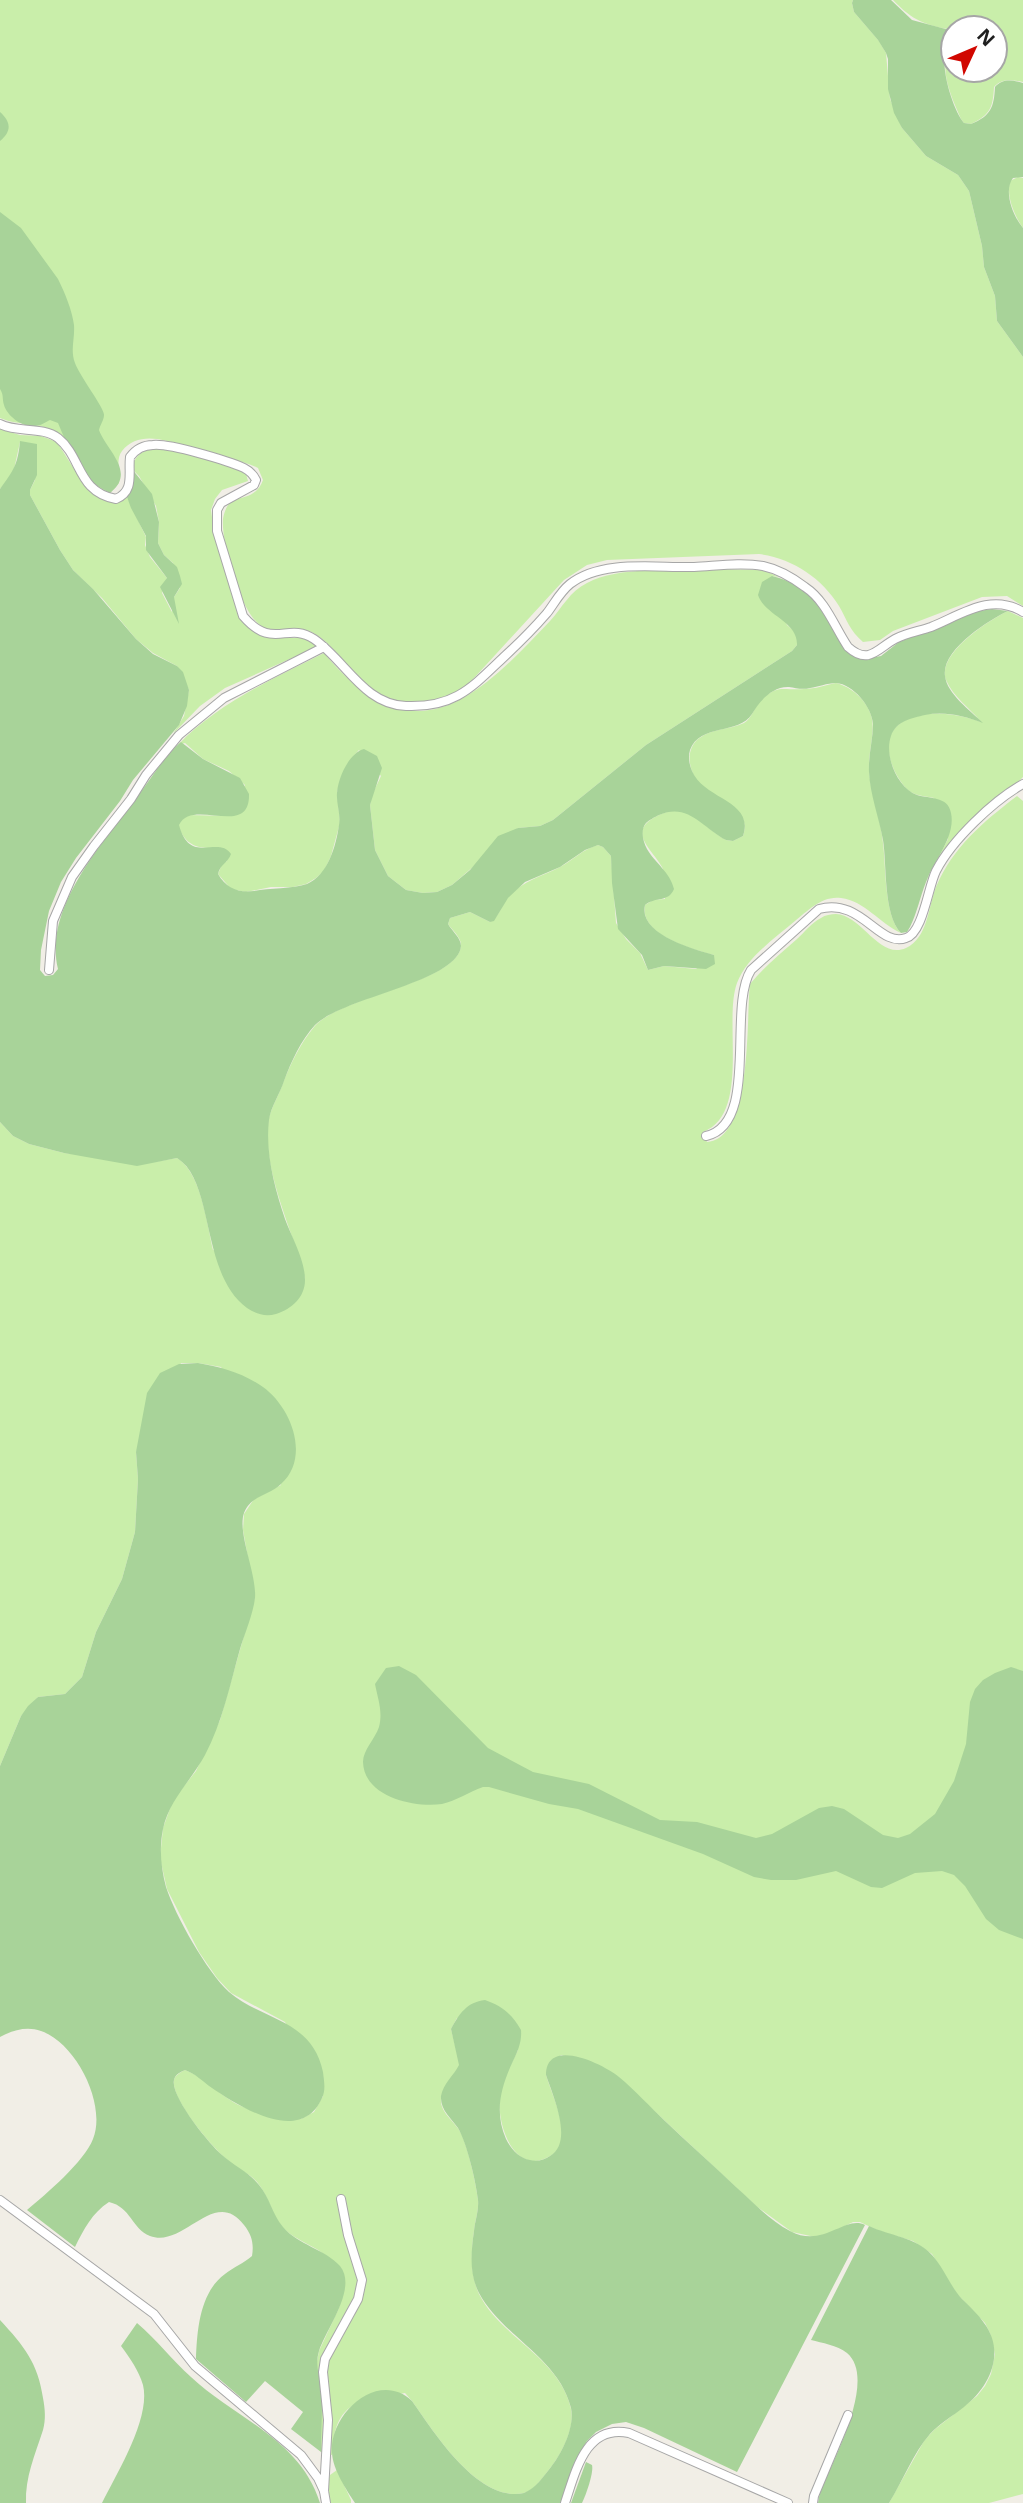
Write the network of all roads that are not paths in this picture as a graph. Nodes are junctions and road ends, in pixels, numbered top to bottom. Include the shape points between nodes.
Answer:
1 (0, 424) edge
2 (1023, 612) edge
3 (324, 647) junction
4 (1023, 784) edge
5 (49, 970) dead end
6 (706, 1136) dead end
7 (341, 2199) dead end
8 (0, 2200) edge
9 (848, 2415) dead end
10 (324, 2491) junction
11 (326, 2503) edge
12 (565, 2503) edge
13 (788, 2503) edge
14 (813, 2503) edge

1 - 3 street via 55,436 90,487 116,499 127,491 130,457 140,447 164,445 248,471 256,480 254,485 221,502 216,517 238,606 259,631 303,634
2 - 3 street via 1006,604 978,607 894,639 867,655 848,647 817,596 772,569 750,565 643,567 584,575 568,585 547,613 471,689 439,704 388,702 358,683
3 - 5 street via 224,698 179,735 72,877 54,921
4 - 6 street via 973,823 944,858 911,936 894,940 851,911 830,906 819,909 751,970 744,981 740,1007 736,1097 723,1128
7 - 10 street via 362,2280 358,2299 325,2359
8 - 10 street via 154,2314 195,2366 301,2455
9 - 14 street
10 - 11 street
12 - 13 street via 590,2444 617,2430

